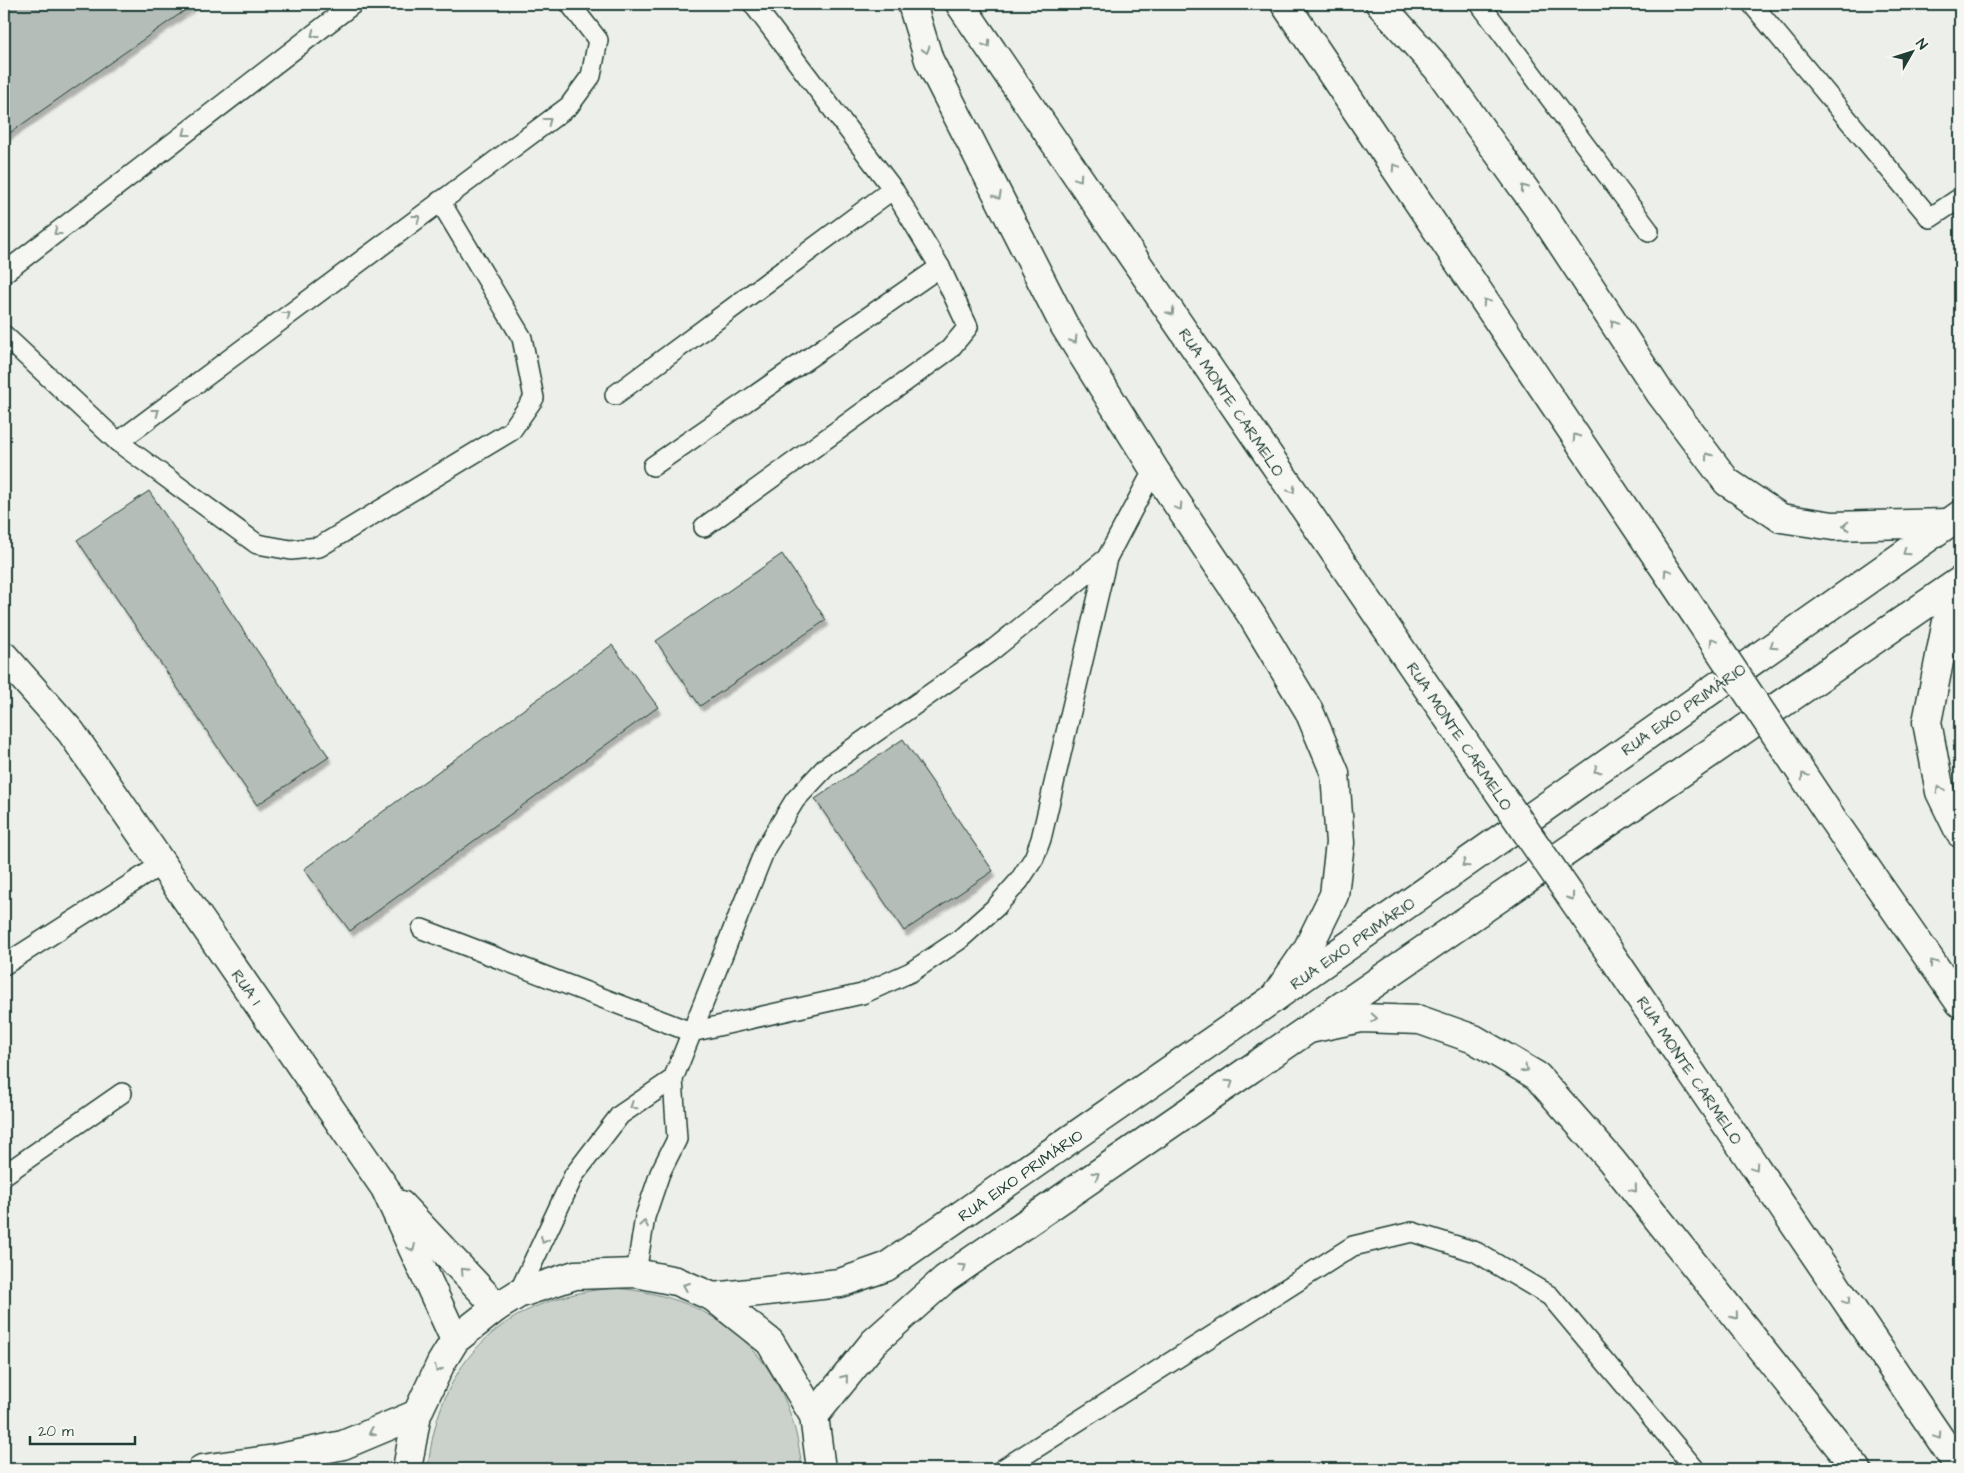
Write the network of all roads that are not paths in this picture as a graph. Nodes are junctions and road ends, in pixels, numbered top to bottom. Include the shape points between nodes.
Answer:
1 (353, 4) edge
2 (570, 4) edge
3 (753, 4) edge
4 (912, 4) edge
5 (960, 4) edge
6 (1285, 4) edge
7 (1380, 4) edge
8 (1480, 4) edge
9 (1752, 4) edge
10 (893, 190) junction
11 (1960, 198) edge
12 (440, 201) junction
13 (1649, 231) dead end
14 (940, 267) junction
15 (4, 274) edge
16 (4, 335) edge
17 (615, 396) dead end
18 (118, 442) junction
19 (653, 466) dead end
20 (1154, 469) junction
21 (1954, 519) edge
22 (704, 527) dead end
23 (1107, 558) junction
24 (1957, 584) edge
25 (4, 656) edge
26 (1960, 833) edge
27 (162, 864) junction
28 (422, 930) dead end
29 (4, 965) edge
30 (1274, 998) junction
31 (1960, 1003) edge
32 (1309, 1029) junction
33 (692, 1032) junction
34 (673, 1079) junction
35 (122, 1093) dead end
36 (4, 1175) edge
37 (385, 1188) junction
38 (636, 1272) junction
39 (713, 1297) junction
40 (507, 1301) junction
41 (455, 1340) junction
42 (416, 1414) junction
43 (814, 1416) junction
44 (1960, 1468) edge
45 (202, 1469) edge
46 (407, 1469) edge
47 (821, 1469) edge
48 (1002, 1469) edge
49 (1695, 1469) edge
50 (1857, 1469) edge

1 -> 15 lane
12 -> 2 lane via 569,106 591,76 598,40
3 - 10 lane
4 -> 20 main road via 929,60 1064,325
5 -> 44 main road, RUA MONTE CARMELO, bridge
31 -> 6 main road, bridge
21 -> 7 main road via 1833,526 1781,518 1728,482 1660,392 1544,215 1438,68
8 - 13 lane
9 - 11 lane via 1930,218
10 - 14 lane
10 - 17 lane
18 -> 12 lane
12 - 18 lane via 522,338 534,398 511,431 319,547 291,550 258,544
14 - 19 lane
14 - 22 lane via 968,327 949,350
16 - 18 lane
20 - 23 lane
20 -> 30 main road via 1252,616 1309,711 1336,773 1340,844 1334,895 1308,950
21 -> 30 main road, RUA EIXO PRIMÁRIO
23 - 33 lane via 990,652 826,767 795,800 766,847
23 - 33 lane via 1042,839 1019,881 959,940 911,972 862,994
26 -> 24 main road via 1940,792 1927,722
24 - 32 main road
25 - 27 main road, RUA 1 via 71,732
27 - 29 lane
27 - 37 main road, RUA 1
28 - 33 lane
30 - 39 main road, RUA EIXO PRIMÁRIO via 886,1267 840,1283
43 -> 32 main road via 874,1342 945,1279
32 -> 50 main road via 1361,1018 1420,1020 1474,1040 1537,1076 1611,1160
33 - 34 lane
38 -> 34 lane via 645,1216 660,1173 677,1139
34 -> 40 lane via 620,1115 574,1175
35 - 36 lane
40 -> 37 main road
37 -> 41 main road, RUA 1
39 -> 38 main road via 676,1281
38 - 40 main road via 575,1275
39 - 43 main road via 770,1342
40 - 41 main road
41 -> 42 main road
42 -> 45 main road via 343,1445
42 - 46 main road
43 - 47 main road
48 - 49 lane via 1353,1246 1412,1232 1476,1252 1550,1296

